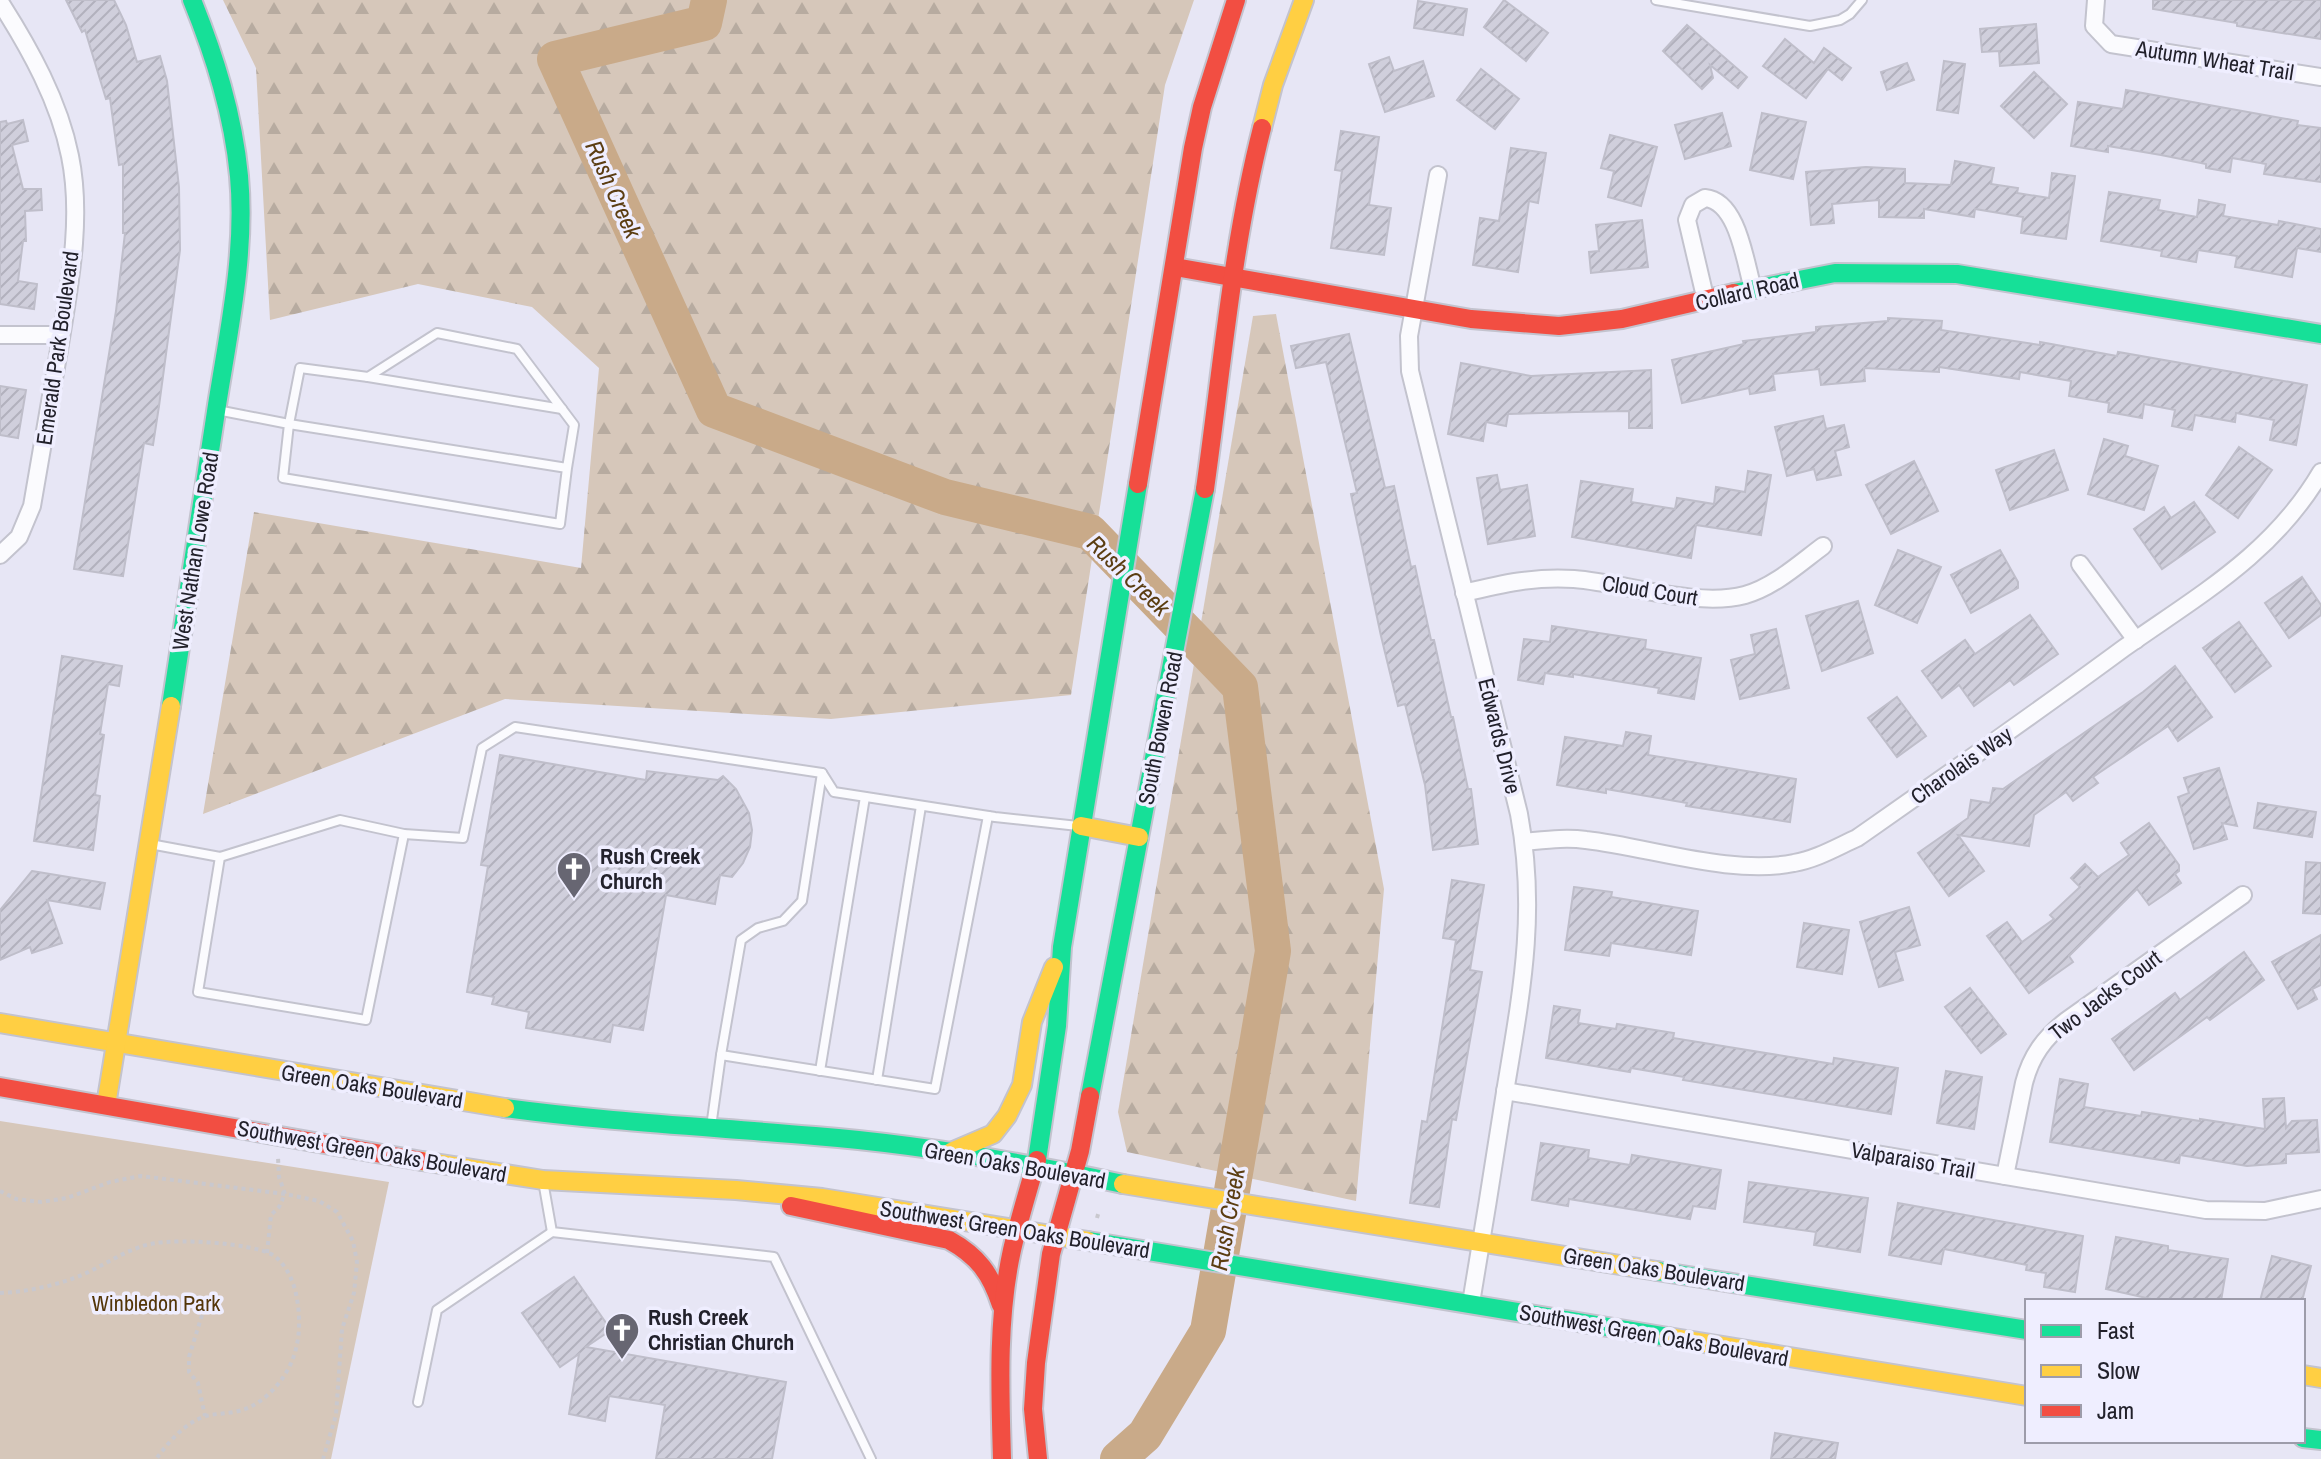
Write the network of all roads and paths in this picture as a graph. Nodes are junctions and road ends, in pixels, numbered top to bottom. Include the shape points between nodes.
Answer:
1 (192, 0) edge
2 (1236, 0) edge
3 (1304, 0) edge
4 (1656, 0) edge
5 (1862, 0) edge
6 (2096, 0) edge
7 (0, 2) edge
8 (2321, 77) edge
9 (1438, 175) dead end
10 (1175, 267) junction
11 (1234, 278) junction
12 (1753, 289) junction
13 (1706, 301) junction
14 (1413, 310) junction
15 (2321, 334) edge
16 (0, 335) edge
17 (61, 335) junction
18 (368, 377) junction
19 (563, 409) junction
20 (216, 410) junction
21 (289, 424) junction
22 (567, 468) junction
23 (2321, 472) edge
24 (1823, 546) dead end
25 (0, 555) edge
26 (2080, 564) dead end
27 (1464, 593) junction
28 (2136, 640) junction
29 (822, 773) junction
30 (865, 797) junction
31 (921, 806) junction
32 (988, 816) junction
33 (1081, 826) junction
34 (404, 834) junction
35 (1139, 837) junction
36 (1524, 842) junction
37 (150, 844) junction
38 (220, 857) junction
39 (2243, 895) dead end
40 (1062, 947) junction
41 (0, 1023) edge
42 (118, 1044) junction
43 (721, 1055) junction
44 (820, 1071) junction
45 (877, 1080) junction
46 (0, 1087) edge
47 (1505, 1091) junction
48 (106, 1105) junction
49 (711, 1128) junction
50 (279, 1151) dead end
51 (949, 1152) junction
52 (1035, 1165) junction
53 (1073, 1174) junction
54 (2005, 1176) junction
55 (543, 1180) junction
56 (736, 1190) junction
57 (0, 1191) edge
58 (285, 1194) junction
59 (2321, 1199) edge
60 (1018, 1229) junction
61 (552, 1232) junction
62 (1057, 1235) junction
63 (1481, 1241) junction
64 (267, 1253) junction
65 (0, 1293) edge
66 (1471, 1303) junction
67 (202, 1315) dead end
68 (1004, 1318) junction
69 (2025, 1330) edge
70 (2025, 1396) edge
71 (418, 1402) dead end
72 (205, 1416) junction
73 (156, 1459) edge
74 (323, 1459) edge
75 (871, 1459) edge
76 (1002, 1459) edge
77 (1038, 1459) edge

1 - 20 main road, West Nathan Lowe Road via 219,68 235,130 238,171 240,238
2 - 10 main road via 1202,107
3 - 11 main road, South Bowen Road via 1261,124
4 - 5 lane via 1810,26 1840,20
6 - 8 street, Autumn Wheat Trail via 2094,26 2111,44
7 - 17 street, Emerald Park Boulevard via 54,104 70,156 75,204
9 - 14 street, Edwards Drive
10 - 11 main road, Collard Road
10 - 33 main road
11 - 14 main road, Collard Road
11 - 35 main road, South Bowen Road via 1204,496
12 - 13 main road, Collard Road
12 - 13 street via 1731,215 1705,198 1693,205 1687,220
12 - 15 main road, Collard Road via 1835,273 1957,274
13 - 14 main road, Collard Road via 1559,326
14 - 27 street, Edwards Drive via 1412,387
16 - 17 street
17 - 25 street, Emerald Park Boulevard via 32,506 19,537
18 - 19 lane
18 - 19 lane via 437,333 517,349
18 - 21 lane via 300,368
19 - 22 lane via 574,425
20 - 21 lane
20 - 37 main road, West Nathan Lowe Road
21 - 22 lane
21 - 22 lane via 283,478 560,524
23 - 28 street, Charolais Way via 2284,524 2245,563
24 - 27 street, Cloud Court via 1759,590 1731,598 1703,599 1552,578
26 - 28 street
27 - 36 street, Edwards Drive
28 - 36 street, Charolais Way via 1857,838 1812,858 1773,866 1585,840
29 - 30 lane via 834,792
29 - 34 lane via 515,727 482,748 463,838
29 - 43 lane via 802,901 783,921 741,940
30 - 31 lane
30 - 44 lane
31 - 32 lane
31 - 45 lane
32 - 33 lane
32 - 45 lane via 935,1089
33 - 35 main road
33 - 40 main road
34 - 38 lane via 340,820
34 - 38 lane via 366,1020 198,992
35 - 53 main road, South Bowen Road
36 - 47 street, Edwards Drive via 1527,949
37 - 38 lane
37 - 42 main road, West Nathan Lowe Road
39 - 54 street, Two Jacks Court via 2040,1045 2028,1068
40 - 51 main road via 1032,1022 1022,1085 1007,1116 993,1134
40 - 52 main road via 1057,1026
41 - 42 main road, Green Oaks Boulevard
42 - 48 main road, West Nathan Lowe Road
42 - 49 main road, Green Oaks Boulevard via 449,1100 593,1120
43 - 44 lane
43 - 49 lane
44 - 45 lane
46 - 48 main road, Southwest Green Oaks Boulevard
47 - 54 street, Valparaiso Trail
47 - 63 street, Edwards Drive
48 - 55 main road, Southwest Green Oaks Boulevard
49 - 51 main road, Green Oaks Boulevard
50 - 58 path
51 - 52 main road, Green Oaks Boulevard
52 - 53 main road, Green Oaks Boulevard
52 - 60 main road
53 - 62 main road, South Bowen Road
53 - 63 main road, Green Oaks Boulevard
54 - 59 street, Valparaiso Trail via 2206,1210 2265,1211
55 - 56 main road, Southwest Green Oaks Boulevard
55 - 61 lane
56 - 60 main road, Southwest Green Oaks Boulevard
56 - 68 main road via 836,1219 933,1234 960,1244 995,1282
57 - 58 path via 41,1202 141,1176
58 - 64 path via 271,1215
58 - 74 path via 319,1201 337,1212 353,1241 357,1262 342,1329 336,1415
60 - 62 main road, Southwest Green Oaks Boulevard
60 - 68 main road
61 - 71 lane via 437,1310
61 - 75 lane via 774,1257
62 - 66 main road, Southwest Green Oaks Boulevard
62 - 77 main road, South Bowen Road via 1036,1363
63 - 66 street, Edwards Drive
63 - 69 main road, Green Oaks Boulevard
64 - 65 path via 203,1243 154,1243 78,1277
64 - 72 path via 285,1267 295,1286 300,1312 297,1348 285,1375 265,1398 243,1410
66 - 70 main road, Southwest Green Oaks Boulevard
67 - 72 path via 189,1372 198,1383
68 - 76 main road via 999,1373
72 - 73 path via 184,1428

